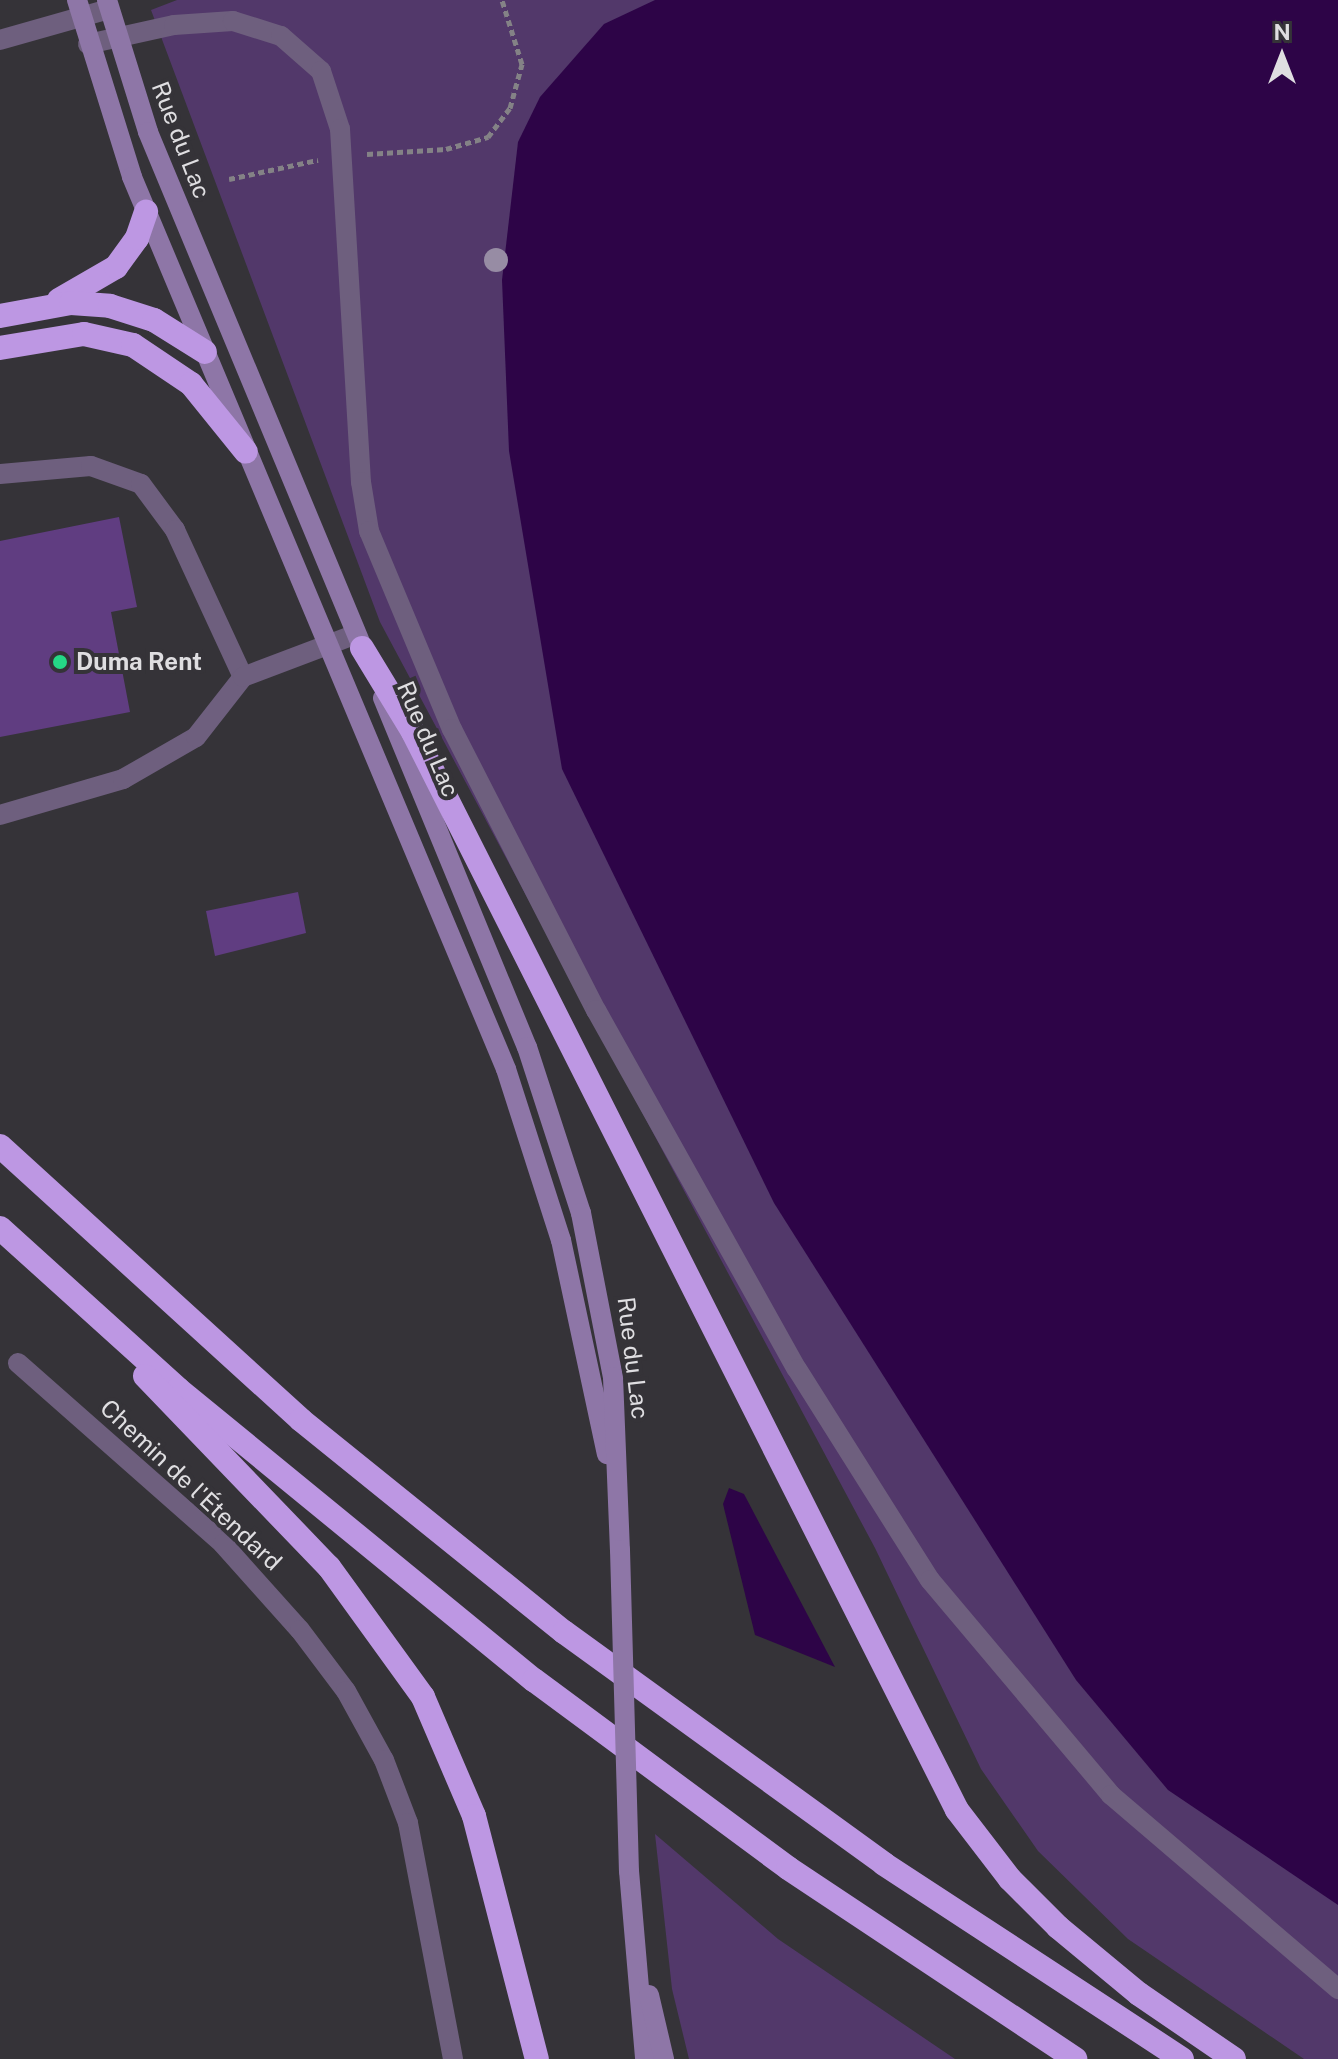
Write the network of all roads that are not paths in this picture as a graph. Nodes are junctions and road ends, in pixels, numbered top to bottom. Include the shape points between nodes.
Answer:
1 (108, 4) edge
2 (79, 8) edge
3 (116, 37) junction
4 (0, 40) edge
5 (88, 44) junction
6 (146, 212) junction
7 (8, 315) edge
8 (0, 348) edge
9 (205, 352) junction
10 (268, 425) junction
11 (246, 452) junction
12 (0, 474) edge
13 (359, 641) junction
14 (327, 645) junction
15 (243, 677) junction
16 (0, 815) edge
17 (0, 1146) edge
18 (0, 1228) edge
19 (77, 1299) junction
20 (18, 1363) dead end
21 (618, 1509) junction
22 (637, 1953) junction
23 (1338, 1989) edge
24 (1041, 2038) junction
25 (453, 2059) edge
26 (537, 2059) edge
27 (645, 2059) edge
28 (664, 2059) edge
29 (1066, 2059) edge
30 (1075, 2059) edge
31 (1182, 2059) edge
32 (1234, 2059) edge

1 - 2 street, Rue du Lac
1 - 3 street, Rue du Lac
2 - 4 street, Rue du Lac
2 - 5 street, Rue du Lac
3 - 5 street
3 - 10 street, Rue du Lac via 148,132
3 - 23 street via 214,21 249,24 281,36 308,56 329,85 343,155 361,482 369,531 452,729 596,1010 797,1369 930,1580 1111,1795 1227,1900
5 - 6 street, Rue du Lac
6 - 7 highway via 132,248 107,275 84,290
6 - 9 street, Rue du Lac
7 - 9 highway via 71,303 110,306 154,320
8 - 11 highway via 84,334 133,345 191,384
9 - 10 street
9 - 11 street, Rue du Lac
10 - 13 street, Rue du Lac
11 - 14 street, Rue du Lac
12 - 15 street via 91,466 141,484 175,530
13 - 14 street
13 - 21 street, Rue du Lac via 517,1021 570,1175 611,1366
13 - 32 highway via 413,732 957,1810 1010,1879 1058,1927 1139,1994
14 - 15 street
14 - 21 street, Rue du Lac via 529,1135 579,1313
15 - 16 street via 196,737 123,779
17 - 31 highway via 301,1420 564,1632 895,1872
18 - 19 highway
19 - 24 highway via 314,1504 604,1735 788,1868
19 - 26 highway via 204,1443 329,1567 409,1674 474,1816
20 - 25 street, Chemin de l'Étendard via 223,1544 346,1691 384,1760 408,1823
21 - 22 street, Rue du Lac, bridge via 629,1871
22 - 27 street
22 - 28 street
24 - 29 highway
24 - 30 highway

